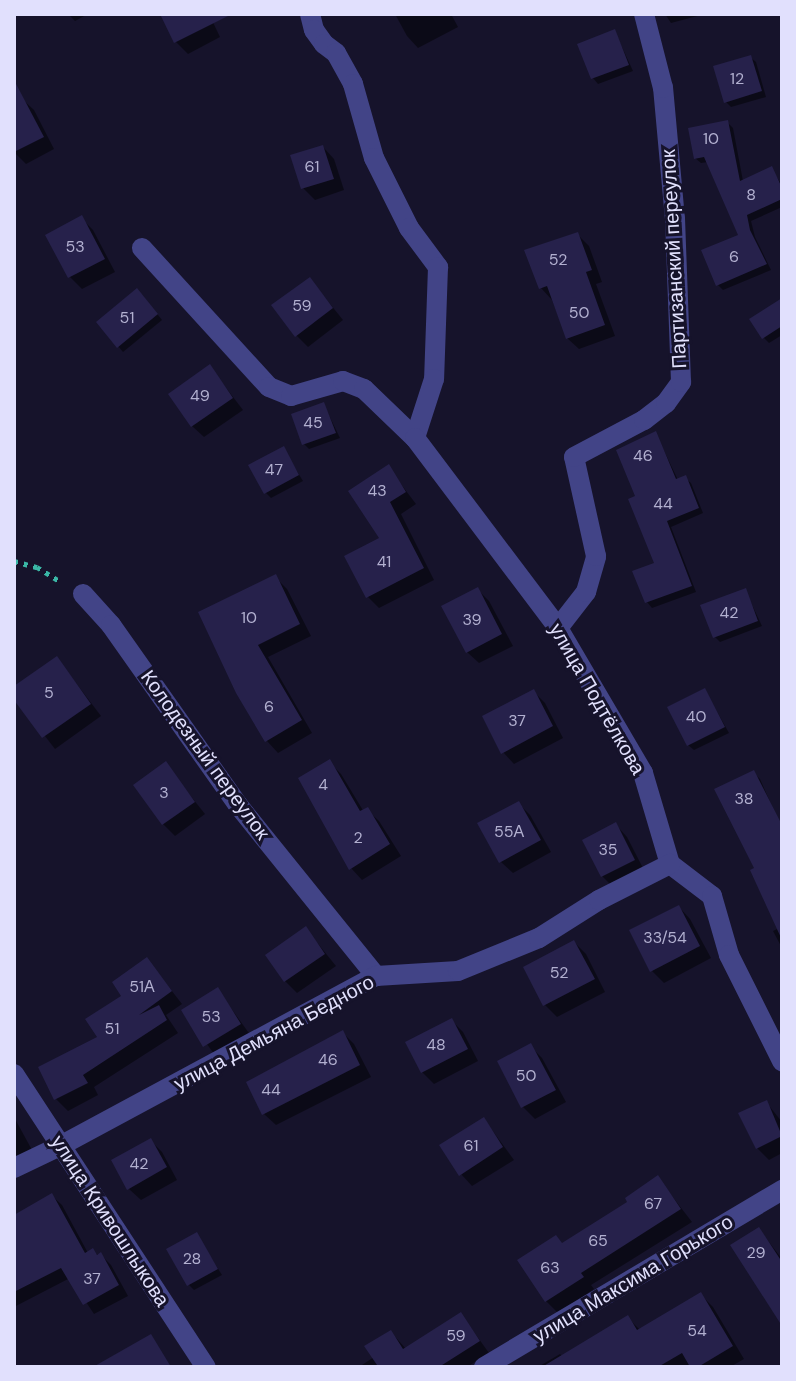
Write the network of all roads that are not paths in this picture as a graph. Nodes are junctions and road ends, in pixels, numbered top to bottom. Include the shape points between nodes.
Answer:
1 (310, 14) edge
2 (644, 14) edge
3 (142, 248) dead end
4 (415, 438) junction
5 (83, 594) road end
6 (558, 628) junction
7 (670, 864) junction
8 (376, 976) junction
9 (782, 1061) edge
10 (14, 1074) edge
11 (60, 1146) junction
12 (14, 1168) edge
13 (782, 1190) edge
14 (206, 1367) edge
15 (484, 1367) edge

1 - 4 street via 314,30 336,53 353,84 374,158 402,214 438,267 434,379
2 - 6 street, Партизанский переулок via 663,88 681,382 644,420 574,457 596,556 586,592
3 - 4 street, улица Подтёлкова via 269,387 291,396 343,381 364,389
4 - 6 street, улица Подтёлкова
5 - 8 street, Колодезный переулок via 111,625 238,805
6 - 7 street, улица Подтёлкова via 643,773
7 - 8 street, улица Демьяна Бедного via 539,938 458,971
7 - 9 street via 712,896 729,955
8 - 11 street, улица Демьяна Бедного
10 - 11 street, улица Кривошлыкова
11 - 12 street, улица Демьяна Бедного
11 - 14 street, улица Кривошлыкова
13 - 15 street, улица Максима Горького

